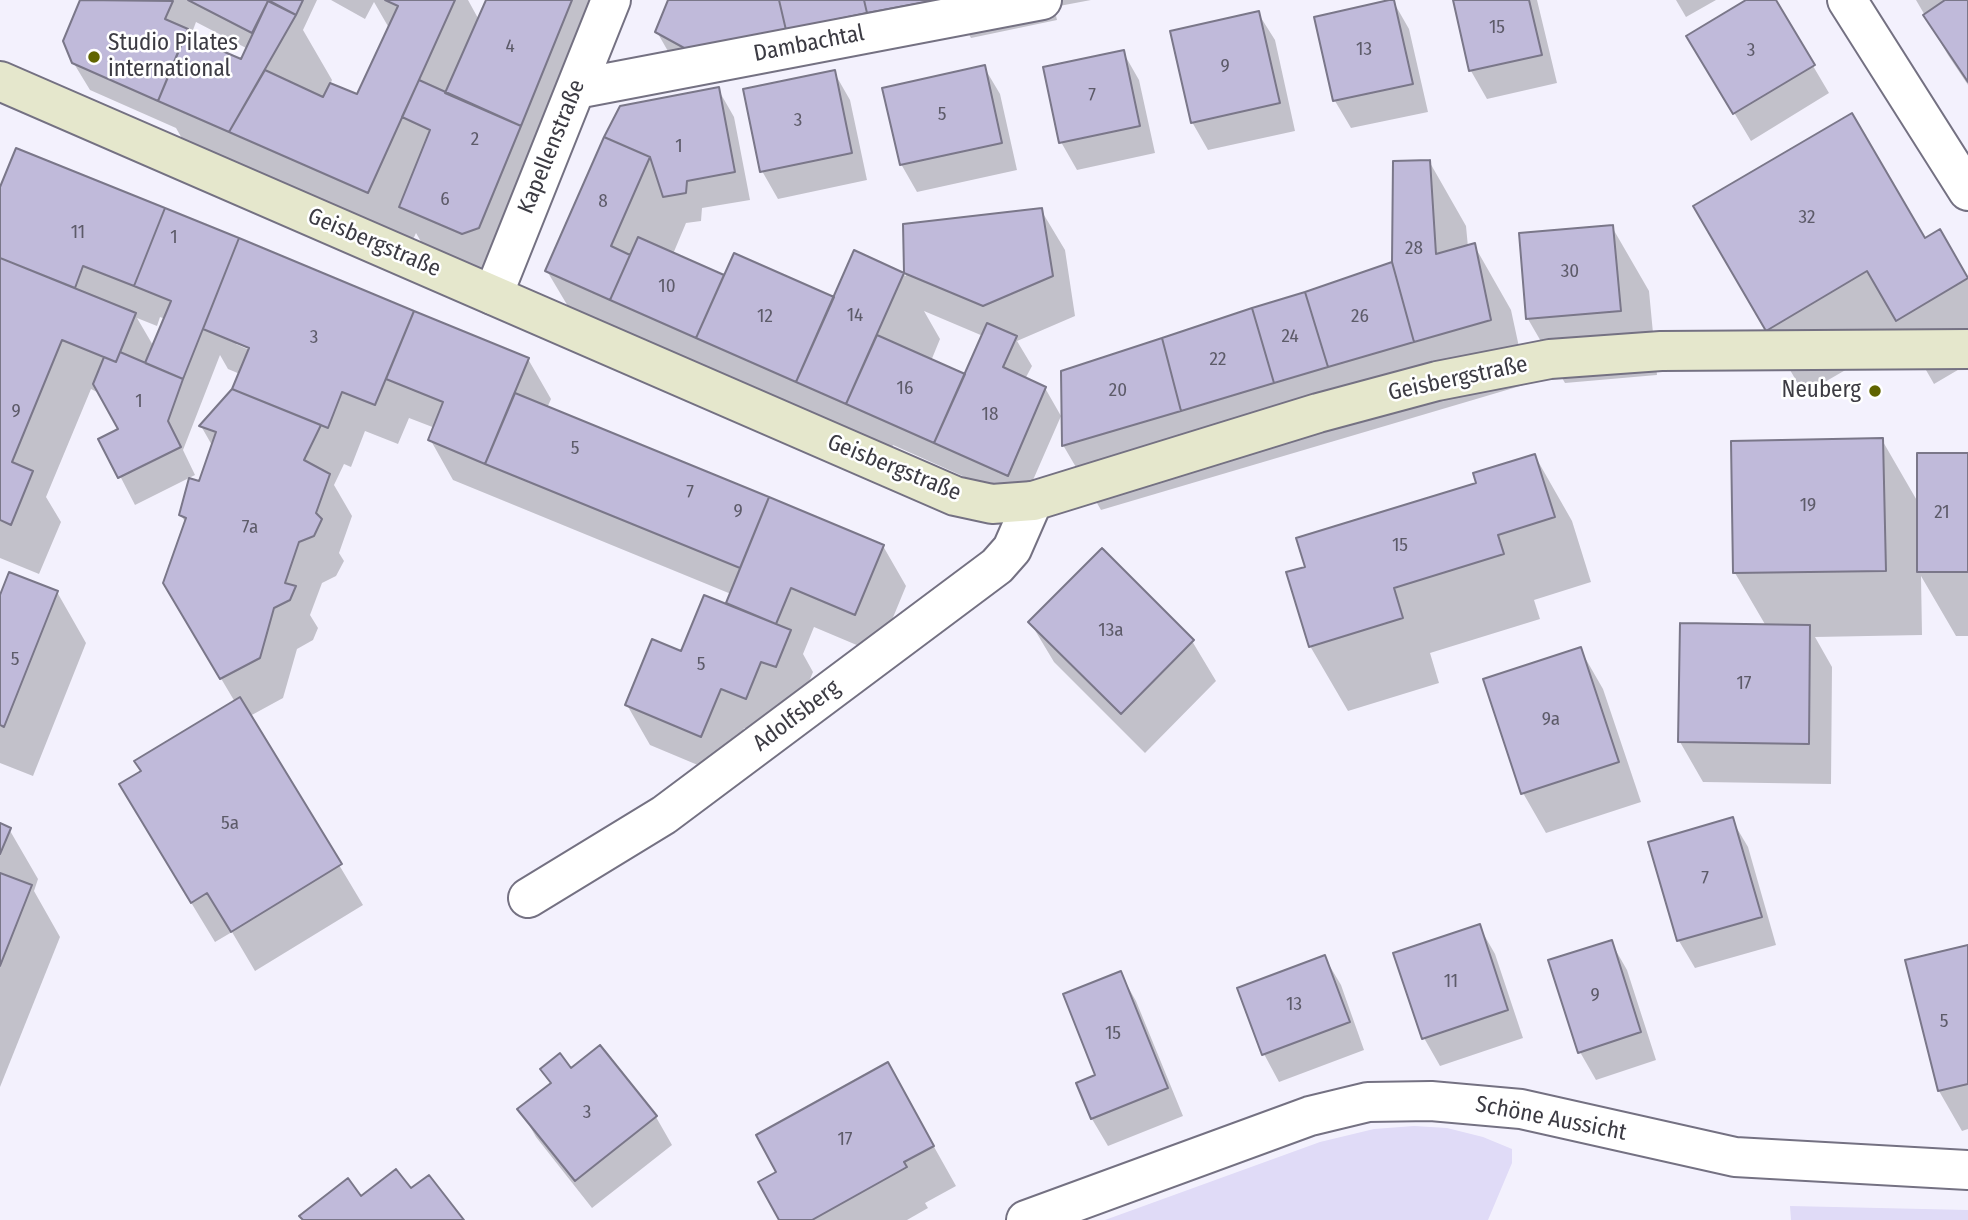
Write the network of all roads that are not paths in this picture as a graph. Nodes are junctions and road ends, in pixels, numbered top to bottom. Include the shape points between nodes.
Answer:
1 (611, 0) edge
2 (1042, 0) edge
3 (1847, 0) edge
4 (0, 81) edge
5 (576, 89) junction
6 (1968, 191) edge
7 (493, 295) junction
8 (1968, 349) edge
9 (1033, 501) junction
10 (528, 898) dead end
11 (1968, 1170) edge
12 (1027, 1220) edge

1 - 5 street, Kapellenstraße
2 - 5 street, Dambachtal
3 - 6 street
4 - 7 street, Geisbergstraße
5 - 7 street, Kapellenstraße
7 - 9 street, Geisbergstraße via 955,496 992,504
8 - 9 street, Geisbergstraße via 1661,351 1550,359 1437,381 1318,413
9 - 10 street, Adolfsberg via 1012,549 997,566 664,815
11 - 12 street, Schöne Aussicht via 1735,1157 1521,1109 1431,1101 1368,1102 1310,1116

